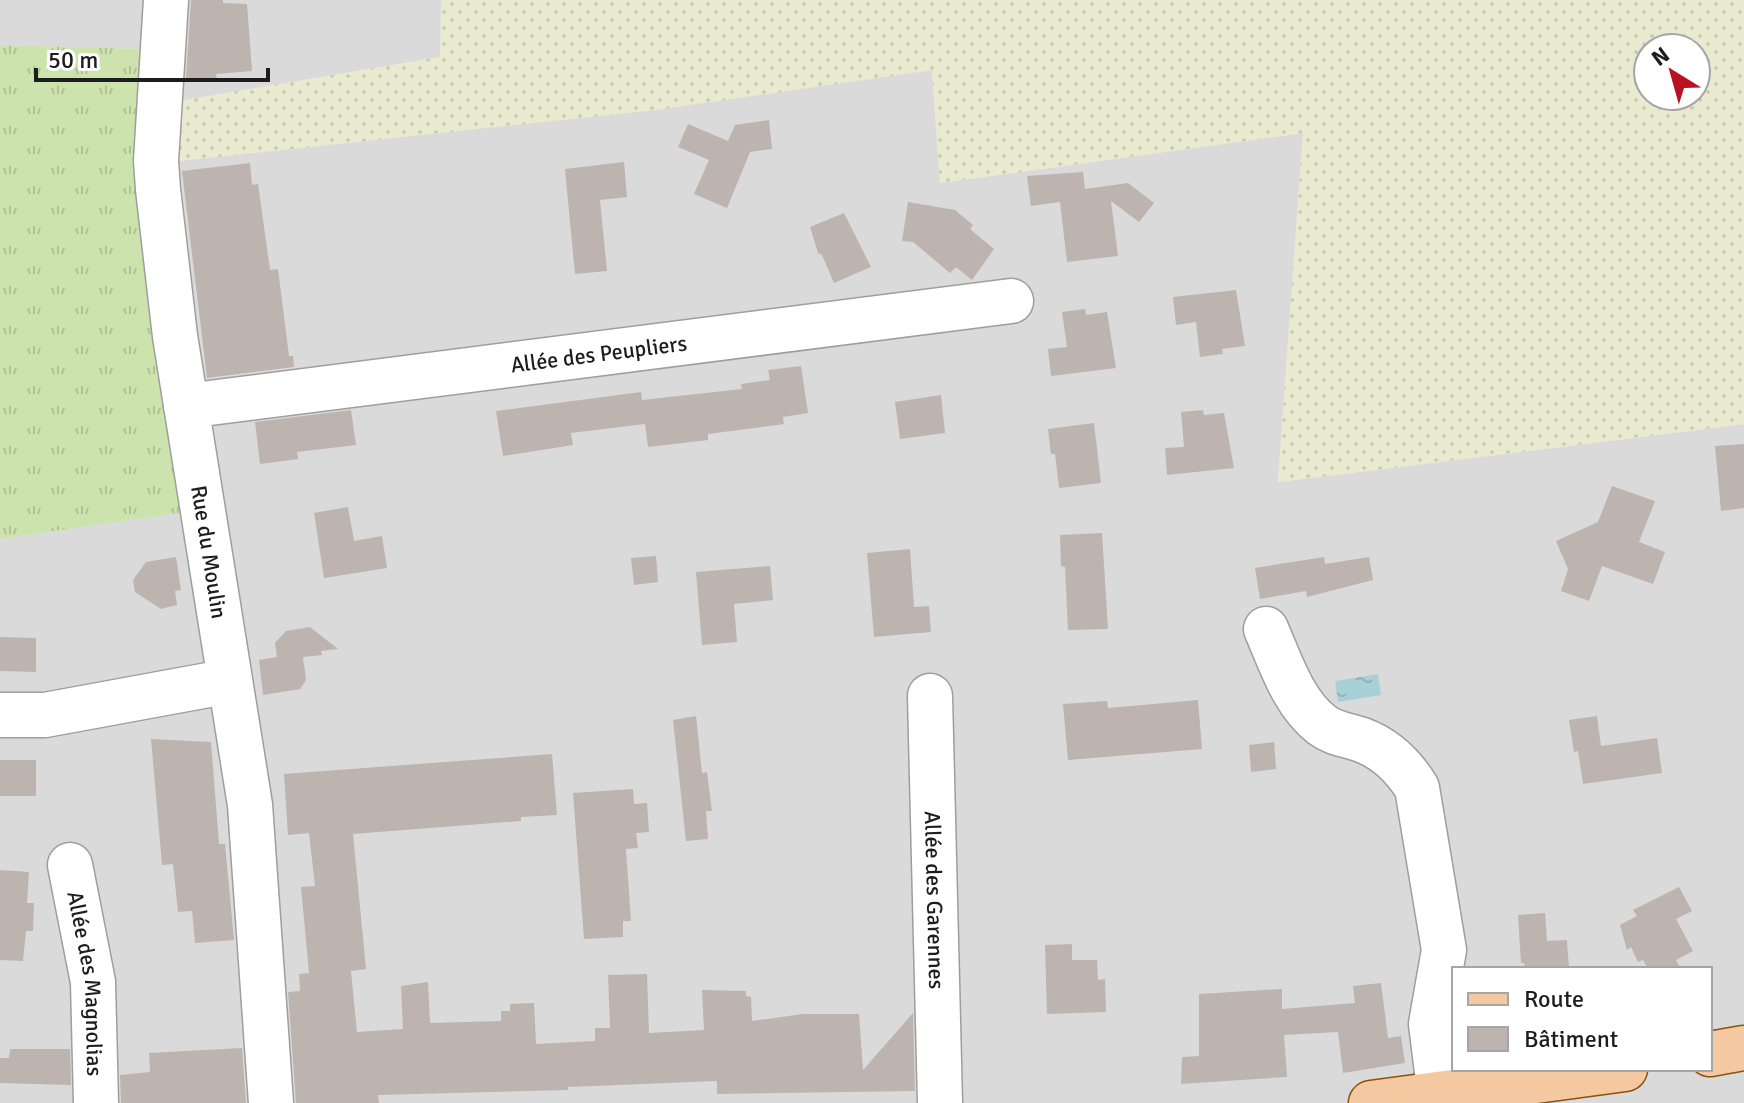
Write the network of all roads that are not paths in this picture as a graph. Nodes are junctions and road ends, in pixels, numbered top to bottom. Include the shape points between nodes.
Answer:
1 (166, 0) edge
2 (1011, 301) dead end
3 (186, 406) junction
4 (1266, 629) dead end
5 (230, 681) junction
6 (930, 696) dead end
7 (0, 715) edge
8 (70, 865) dead end
9 (1744, 1048) edge
10 (1712, 1054) edge
11 (1616, 1071) edge
12 (1522, 1093) edge
13 (1440, 1096) junction
14 (96, 1103) edge
15 (271, 1103) edge
16 (940, 1103) edge
17 (1371, 1103) edge

1 - 3 street, Rue du Moulin via 156,161
2 - 3 street, Allée des Peupliers
3 - 5 street, Rue du Moulin
4 - 13 street via 1292,686 1316,720 1387,754 1417,788 1444,950 1431,1024
5 - 7 street via 45,715
5 - 15 street, Rue du Moulin via 251,817
6 - 16 street, Allée des Garennes
8 - 14 street, Allée des Magnolias via 93,982
9 - 10 main road
11 - 12 main road
12 - 13 main road
13 - 17 main road

